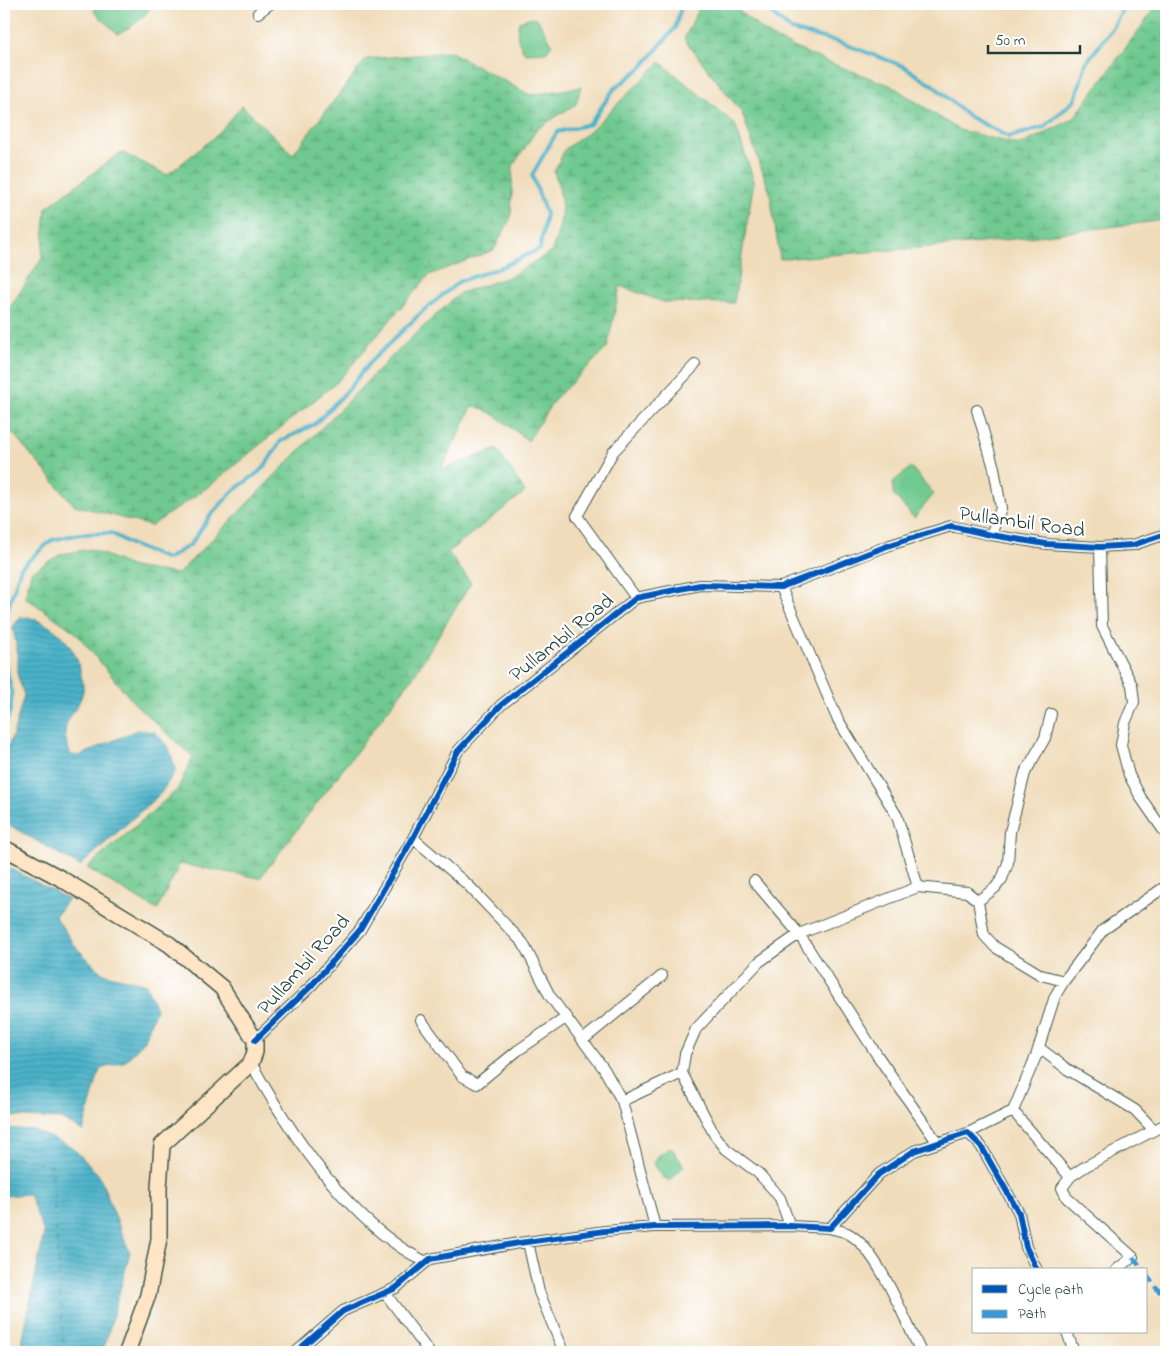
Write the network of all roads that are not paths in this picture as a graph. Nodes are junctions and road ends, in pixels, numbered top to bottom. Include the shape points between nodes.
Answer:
1 (270, 4) edge
2 (258, 13) dead end
3 (695, 365) dead end
4 (977, 410) dead end
5 (1166, 534) edge
6 (991, 535) junction
7 (1100, 547) junction
8 (781, 587) junction
9 (636, 598) junction
10 (1051, 714) dead end
11 (1166, 834) edge
12 (413, 838) junction
13 (4, 848) edge
14 (754, 881) dead end
15 (1166, 886) edge
16 (918, 887) junction
17 (978, 902) junction
18 (799, 934) junction
19 (662, 976) dead end
20 (1064, 981) junction
21 (567, 1017) junction
22 (421, 1020) dead end
23 (584, 1039) junction
24 (255, 1040) junction
25 (1036, 1056) junction
26 (251, 1064) junction
27 (682, 1073) junction
28 (622, 1101) junction
29 (1013, 1111) junction
30 (1162, 1129) edge
31 (968, 1133) junction
32 (937, 1142) junction
33 (1070, 1177) junction
34 (790, 1226) junction
35 (655, 1227) junction
36 (830, 1228) junction
37 (528, 1242) junction
38 (426, 1262) junction
39 (1036, 1268) edge
40 (1119, 1268) edge
41 (385, 1293) junction
42 (1068, 1334) edge
43 (127, 1352) edge
44 (296, 1352) edge
45 (429, 1352) edge
46 (564, 1352) edge
47 (921, 1352) edge
48 (1074, 1352) edge

1 - 2 street
3 - 9 street via 613,452 577,516
4 - 6 street via 994,468 1001,508
5 - 7 street, Pullambil Road via 1134,545
6 - 7 street, Pullambil Road via 1046,544
6 - 8 street, Pullambil Road via 951,526 890,545
7 - 11 street via 1102,626 1132,685 1134,702 1125,723 1121,745 1129,775
8 - 9 street, Pullambil Road via 700,584
8 - 16 street via 837,718 897,816
9 - 12 street, Pullambil Road via 501,705 458,751
10 - 17 street via 1045,738 1025,773 1002,879
12 - 21 street via 468,885 523,944 550,996
12 - 24 street, Pullambil Road via 360,930 311,986
13 - 24 street via 169,944 222,988
14 - 18 street
15 - 20 street via 1103,930
16 - 17 street via 966,892
16 - 18 street
17 - 20 street via 984,935 995,946 1041,975
18 - 27 street via 759,962 696,1029 685,1054
18 - 32 street
19 - 23 street
20 - 25 street via 1055,996
21 - 22 street via 516,1051 477,1084 462,1076
21 - 23 street
23 - 28 street
24 - 26 street
25 - 29 street
25 - 30 street via 1042,1050
26 - 38 street via 276,1109 348,1203 404,1251
26 - 43 street via 162,1145 159,1239 148,1295
27 - 28 street
27 - 34 street via 714,1134 726,1149 772,1187 780,1198
28 - 35 street
29 - 31 street
29 - 33 street
30 - 33 street
31 - 32 street
31 - 39 street via 981,1146 1020,1213 1026,1247
32 - 36 street via 914,1151 879,1174
33 - 40 street via 1062,1188 1067,1198 1133,1257
34 - 35 street
34 - 36 street
35 - 37 street
36 - 47 street via 848,1234 865,1247
37 - 38 street
37 - 46 street via 539,1292
38 - 41 street via 396,1288
41 - 44 street via 343,1311
41 - 45 street
42 - 48 street

